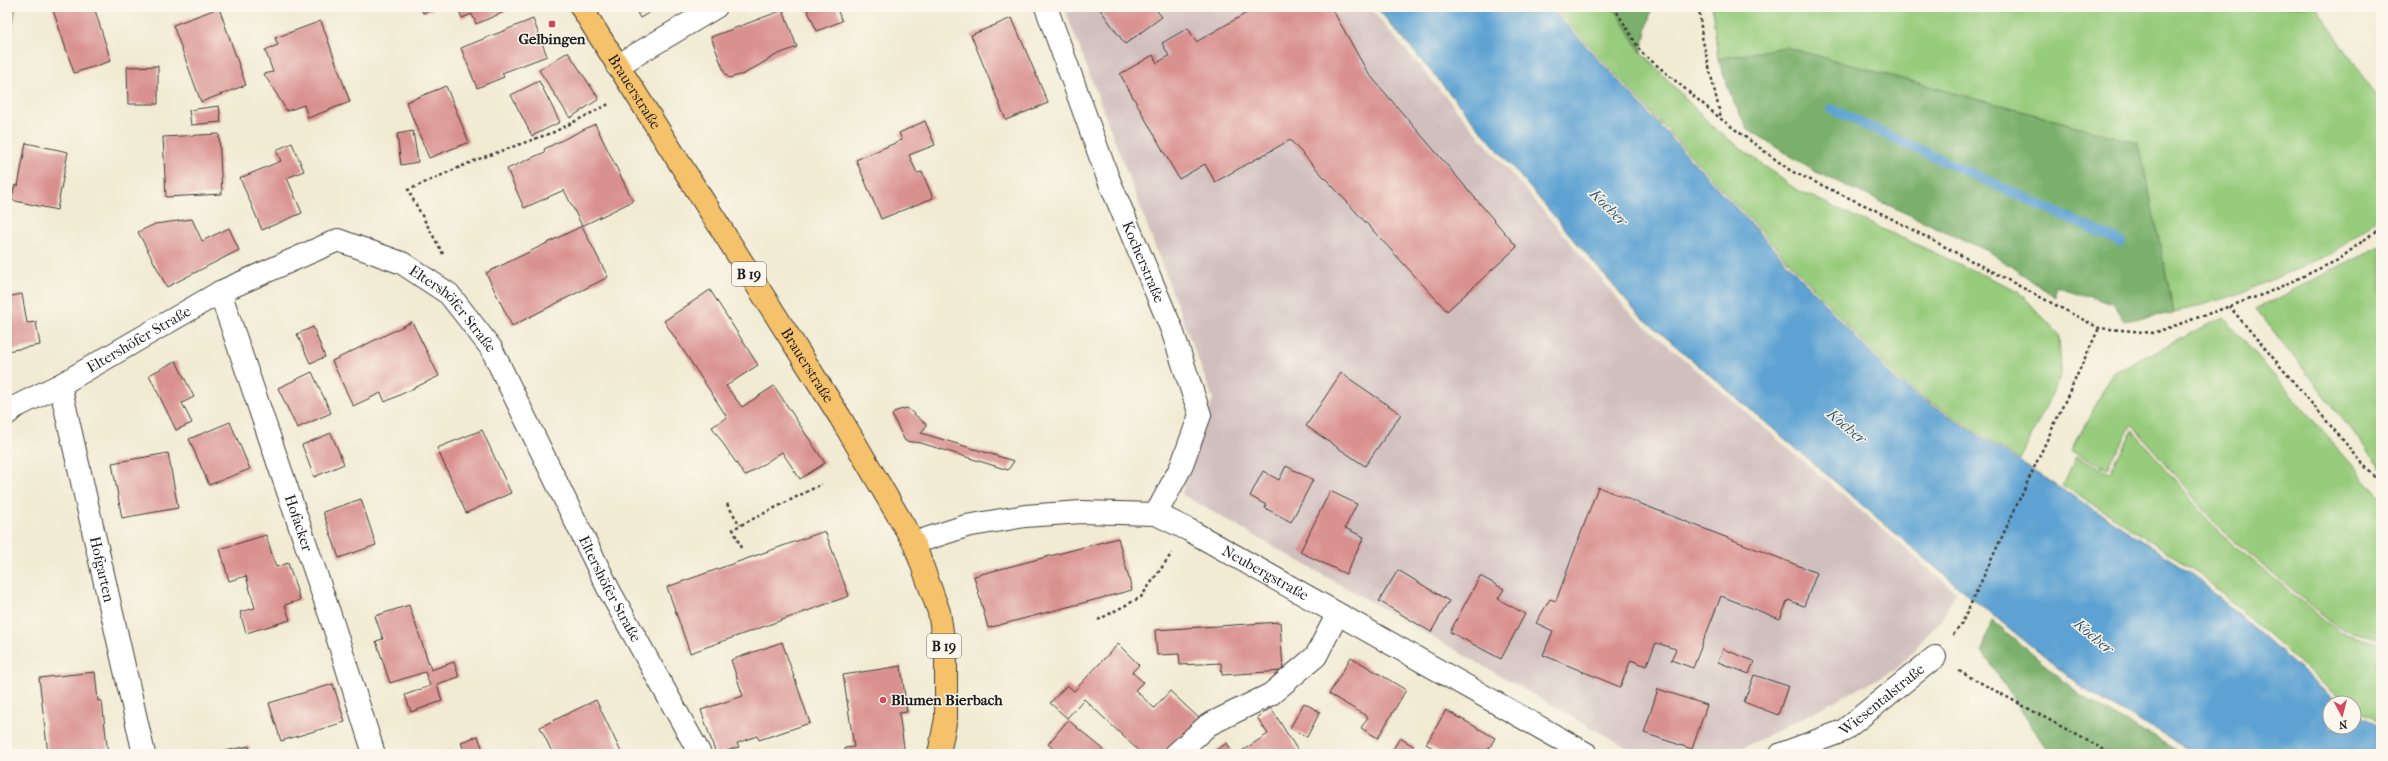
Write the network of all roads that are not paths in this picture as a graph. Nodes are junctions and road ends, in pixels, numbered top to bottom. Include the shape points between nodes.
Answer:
1 (580, 7) edge
2 (716, 7) edge
3 (1046, 7) edge
4 (617, 66) junction
5 (220, 292) junction
6 (60, 385) junction
7 (7, 414) edge
8 (1156, 514) junction
9 (914, 543) junction
10 (1337, 615) junction
11 (1935, 658) road end
12 (144, 754) edge
13 (374, 754) edge
14 (700, 754) edge
15 (939, 754) edge
16 (1176, 754) edge
17 (1587, 754) edge
18 (1781, 754) edge

1 - 4 main road, Brauerstraße / B 19
2 - 4 street
3 - 8 street, Kocherstraße via 1108,178 1172,330 1200,415 1180,467
4 - 9 main road, Brauerstraße / B 19 via 840,416
5 - 6 street, Eltershöfer Straße
5 - 13 street, Hofacker
5 - 14 street, Eltershöfer Straße via 338,240 402,263 449,294 490,348 609,590
6 - 7 street, Eltershöfer Straße via 15,407
6 - 12 street, Hofgarten
8 - 9 street, Neubergstraße via 1081,512 1025,516 966,526
8 - 10 street, Neubergstraße via 1189,530
9 - 15 main road, Brauerstraße / B 19 via 939,612 946,657 946,718
10 - 16 street via 1316,656 1270,694 1208,725
10 - 17 street, Neubergstraße
11 - 18 street, Wiesentalstraße via 1843,731

